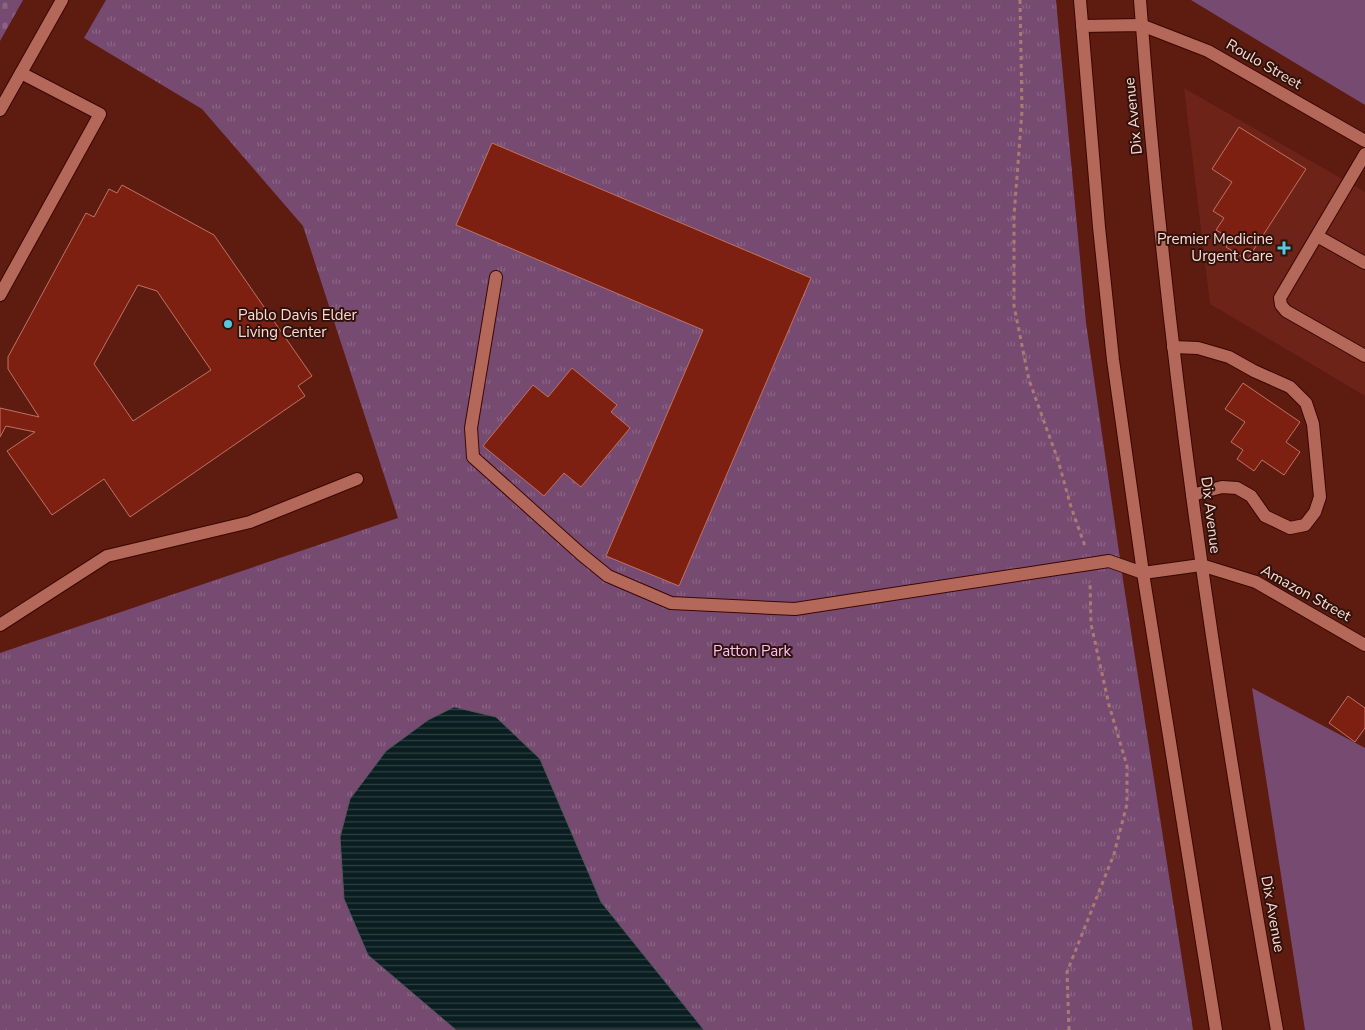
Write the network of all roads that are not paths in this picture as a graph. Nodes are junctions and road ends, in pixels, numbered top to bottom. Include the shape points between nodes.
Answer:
1 (62, 0) edge
2 (1080, 0) edge
3 (1140, 0) edge
4 (1142, 25) junction
5 (1082, 26) junction
6 (21, 73) junction
7 (0, 110) edge
8 (1365, 141) edge
9 (1365, 154) edge
10 (1317, 236) junction
11 (1365, 262) edge
12 (496, 277) dead end
13 (0, 295) edge
14 (1173, 347) junction
15 (1365, 356) edge
16 (358, 478) dead end
17 (1192, 495) junction
18 (1201, 565) junction
19 (1142, 573) junction
20 (0, 625) edge
21 (1365, 644) edge
22 (1216, 1030) edge
23 (1277, 1030) edge

1 - 6 street
2 - 5 street
3 - 4 street, Dix Avenue
4 - 5 street
4 - 8 street, Roulo Street via 1208,51
4 - 14 street, Dix Avenue
5 - 19 street via 1113,360
6 - 7 street
6 - 13 street via 100,114
9 - 10 street
10 - 11 street
10 - 15 street via 1284,290 1281,305 1286,311
12 - 19 street via 471,428 473,457 608,576 671,603 795,609 1109,561
14 - 17 street, Dix Avenue
14 - 17 street via 1198,348 1229,358 1290,387 1306,403 1313,424 1320,497 1315,512 1305,525 1290,528 1265,516 1250,496 1237,488 1222,487
16 - 20 street via 250,522 107,556
17 - 18 street, Dix Avenue
18 - 19 street
18 - 21 street, Amazon Street via 1256,582
18 - 23 street, Dix Avenue
19 - 22 street

